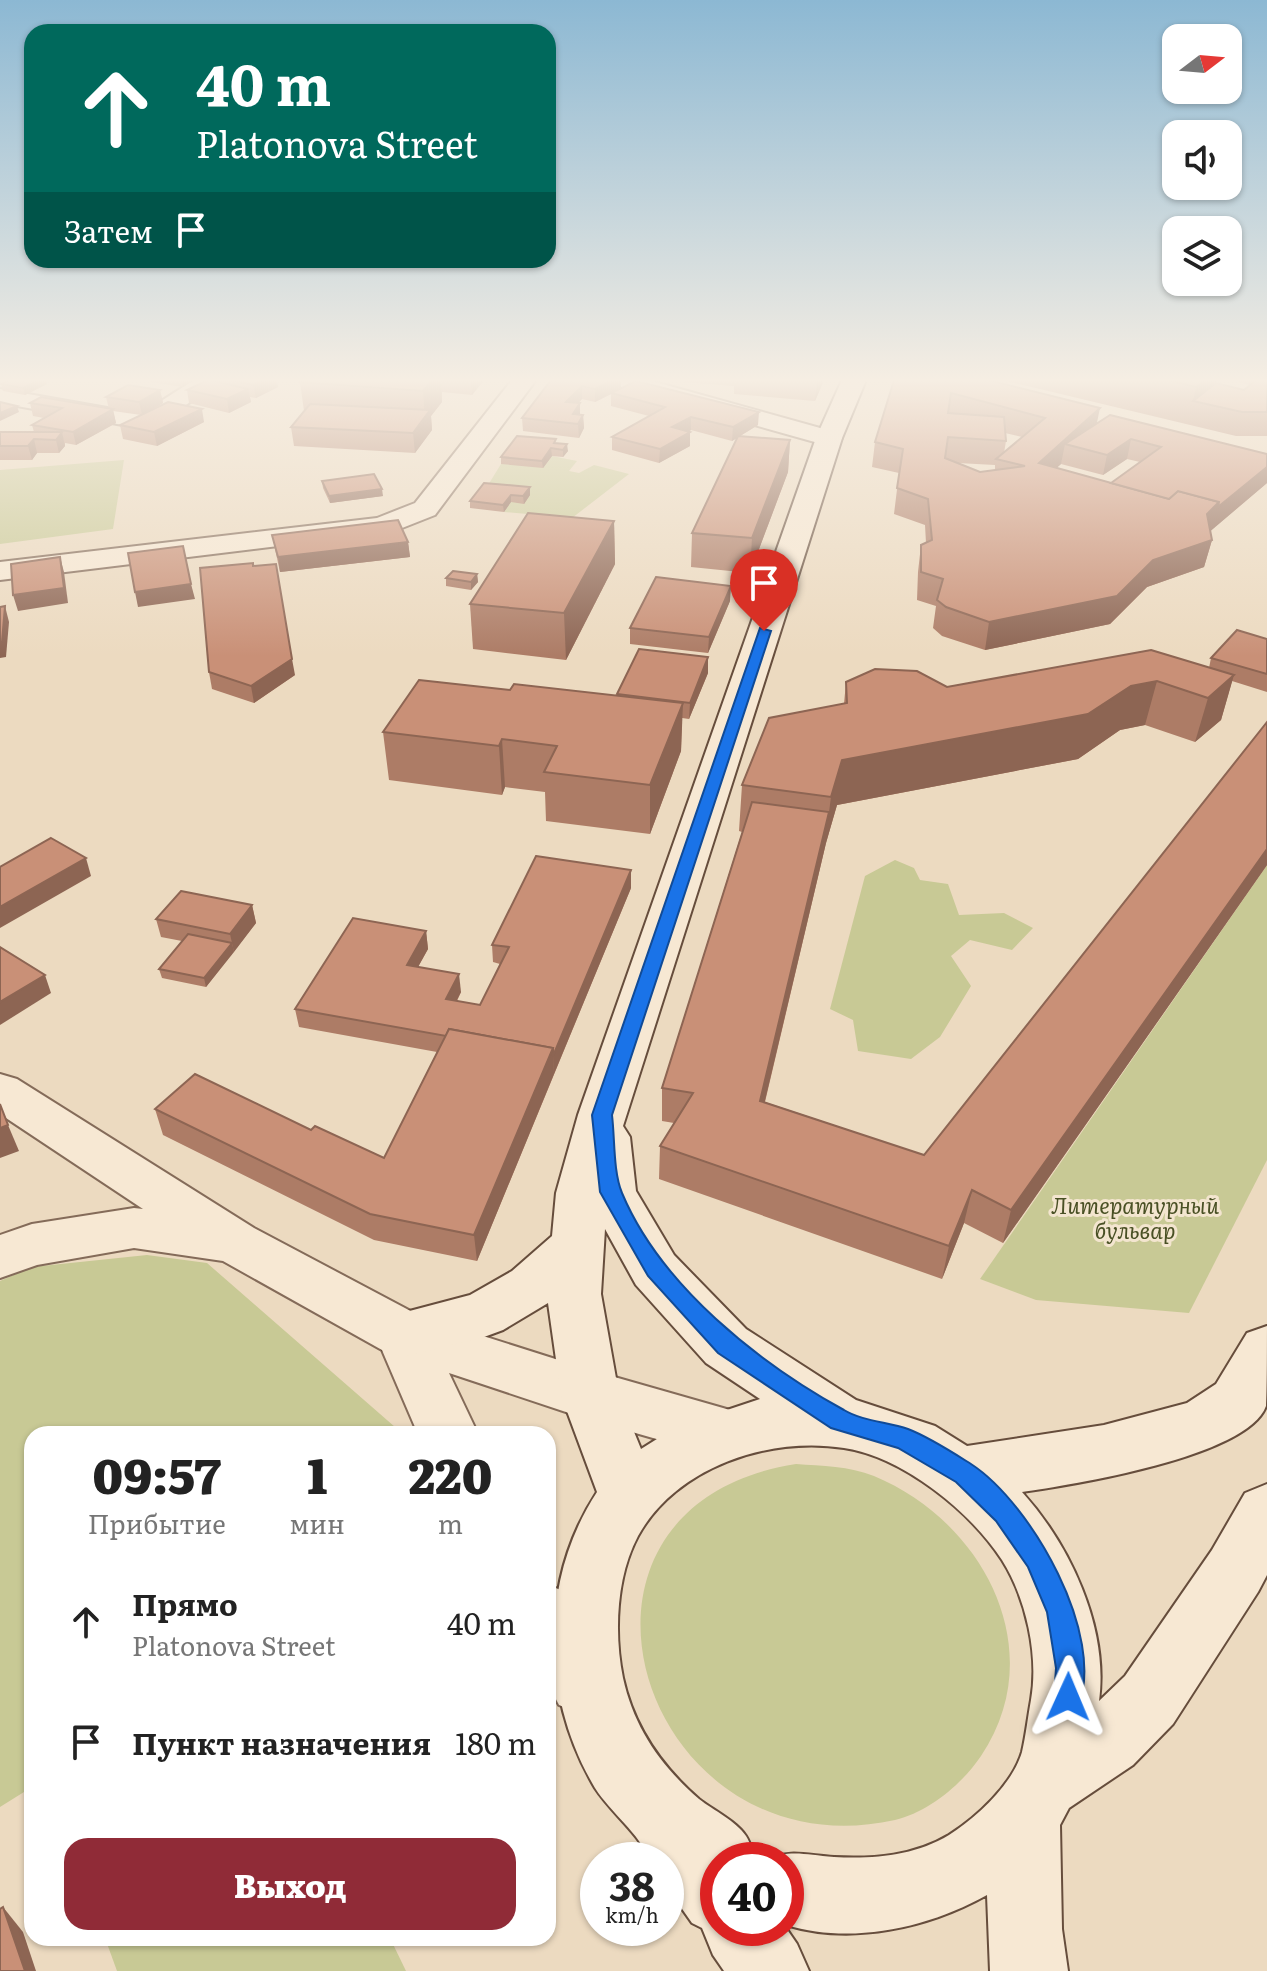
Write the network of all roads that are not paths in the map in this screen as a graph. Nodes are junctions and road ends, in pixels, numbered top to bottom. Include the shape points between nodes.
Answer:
1 (454, 472) edge
2 (818, 472) edge
3 (425, 509) junction
4 (0, 548) edge
5 (0, 571) edge
6 (0, 1091) edge
7 (602, 1115) junction
8 (235, 1243) junction
9 (579, 1244) junction
10 (0, 1257) edge
11 (403, 1334) junction
12 (1267, 1350) edge
13 (590, 1395) junction
14 (840, 1421) junction
15 (444, 1426) edge
16 (723, 1432) junction
17 (965, 1474) junction
18 (630, 1498) junction
19 (1267, 1513) edge
20 (556, 1632) edge
21 (592, 1698) junction
22 (1036, 1800) junction
23 (691, 1840) edge
24 (700, 1859) edge
25 (804, 1890) edge
26 (753, 1946) edge
27 (770, 1971) edge
28 (1029, 1971) edge

1 - 3 street
2 - 7 street
3 - 4 street via 390,502
3 - 5 street via 382,526
6 - 8 street
7 - 9 street via 582,1193
7 - 14 street via 611,1192 655,1270 726,1346
8 - 10 street via 134,1228 32,1245
8 - 11 street
9 - 11 street via 531,1286 484,1314
9 - 13 street via 574,1294
11 - 13 street
11 - 15 street
12 - 17 street via 1230,1407 1198,1424 1103,1451
13 - 16 street
13 - 18 street
14 - 16 street via 781,1419
14 - 17 street via 905,1439
16 - 18 street via 672,1459
17 - 22 street via 1005,1512 1038,1559 1060,1612 1070,1668 1066,1726
18 - 21 street via 617,1514 592,1572 584,1633
19 - 22 street via 1149,1700
20 - 21 street
21 - 23 street via 619,1762
22 - 25 street via 992,1849 955,1874 913,1890 866,1897
22 - 28 street via 1024,1929
23 - 24 street
26 - 27 street

